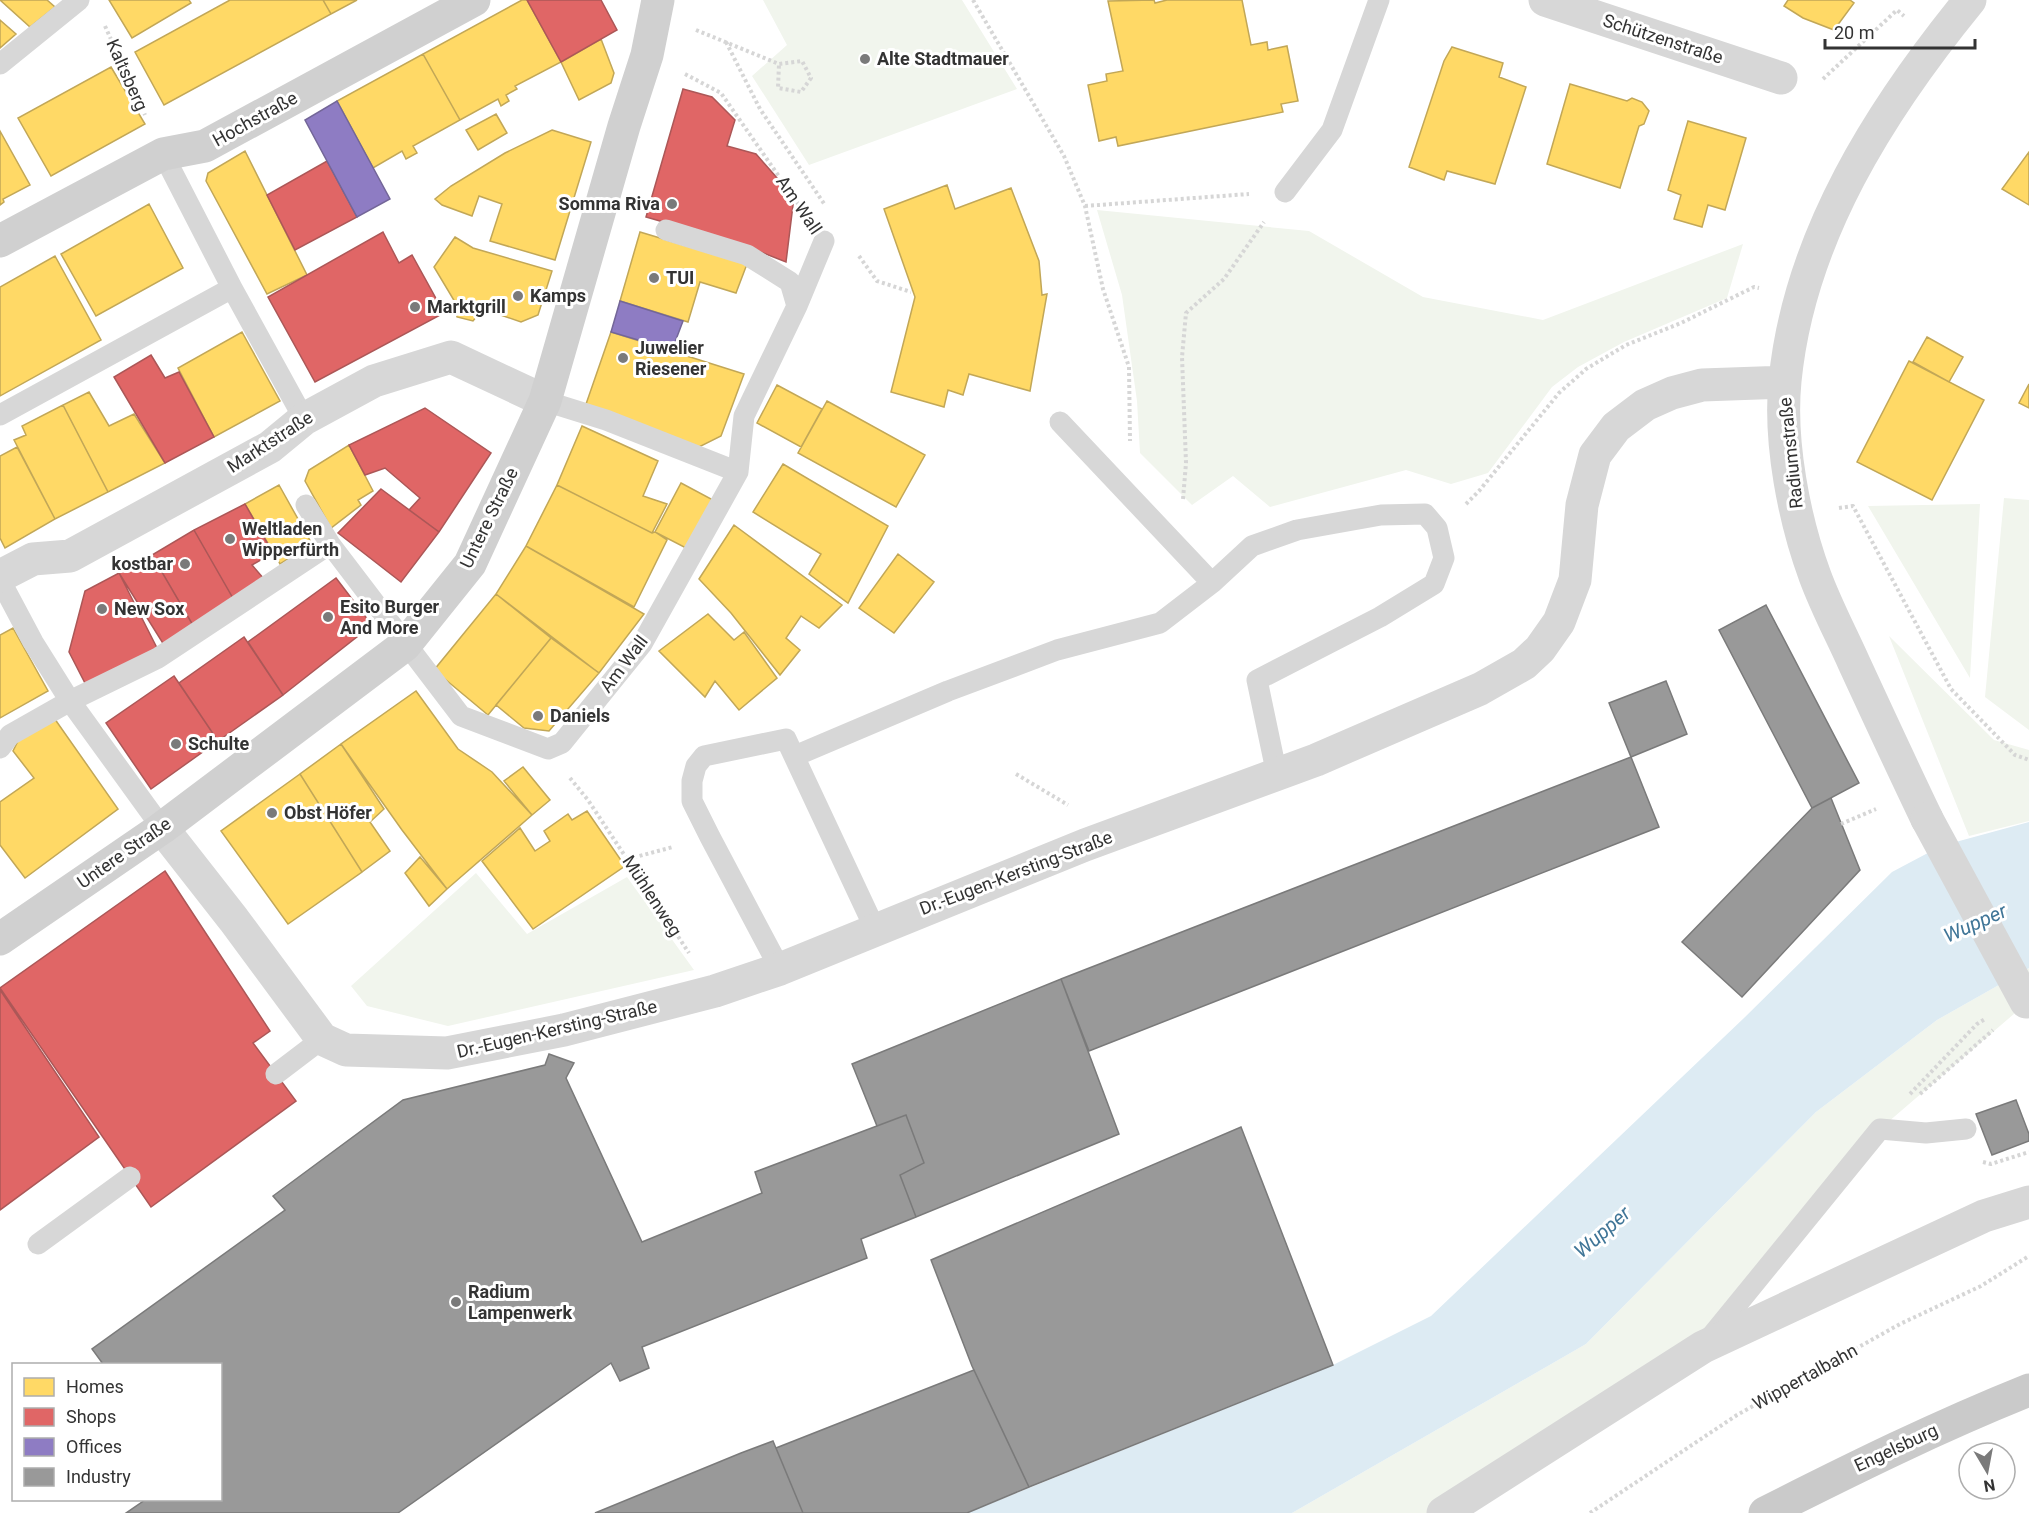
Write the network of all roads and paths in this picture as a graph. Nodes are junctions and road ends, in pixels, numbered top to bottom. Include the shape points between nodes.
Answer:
1 (79, 0) edge
2 (474, 0) edge
3 (973, 0) edge
4 (1379, 0) edge
5 (1545, 0) edge
6 (1970, 0) edge
7 (657, 7) edge
8 (100, 16) dead end
9 (726, 42) junction
10 (1936, 42) junction
11 (646, 55) junction
12 (0, 64) edge
13 (779, 64) junction
14 (1781, 78) joint
15 (163, 154) junction
16 (1285, 192) junction
17 (1085, 206) junction
18 (827, 208) dead end
19 (666, 230) dead end
20 (0, 241) edge
21 (824, 241) joint
22 (858, 254) dead end
23 (232, 288) junction
24 (911, 292) dead end
25 (797, 306) junction
26 (1784, 382) junction
27 (545, 401) junction
28 (0, 415) edge
29 (304, 419) junction
30 (1060, 422) dead end
31 (1130, 444) dead end
32 (738, 471) junction
33 (1183, 504) dead end
34 (306, 506) dead end
35 (1797, 516) junction
36 (330, 544) junction
37 (0, 578) edge
38 (1212, 583) junction
39 (405, 645) junction
40 (70, 701) junction
41 (0, 748) edge
42 (795, 756) junction
43 (2029, 760) edge
44 (1016, 774) dead end
45 (1276, 775) junction
46 (588, 800) dead end
47 (1072, 807) dead end
48 (162, 828) junction
49 (710, 837) junction
50 (628, 859) junction
51 (875, 929) junction
52 (0, 939) edge
53 (780, 969) junction
54 (715, 991) junction
55 (2027, 1006) edge
56 (1986, 1018) dead end
57 (322, 1039) junction
58 (276, 1074) dead end
59 (1880, 1129) junction
60 (1965, 1129) dead end
61 (130, 1177) dead end
62 (2029, 1202) edge
63 (38, 1244) dead end
64 (2029, 1256) edge
65 (1703, 1347) junction
66 (2029, 1390) edge
67 (1443, 1513) edge
68 (1590, 1513) edge
69 (1766, 1513) edge

1 - 12 lane
2 - 15 street, Hochstraße via 205,146
3 - 17 path via 1064,156
4 - 16 lane via 1332,130
5 - 14 street, Schützenstraße
6 - 10 street, Radiumstraße
7 - 9 path
7 - 11 street, Untere Straße
8 - 15 path, Kaltsberg
9 - 13 path
9 - 18 path via 760,109
10 - 14 path via 1897,10 1811,91 1802,92
10 - 26 street, Radiumstraße via 1883,118 1839,200 1806,276
11 - 21 path, Am Wall via 721,93
11 - 27 street, Untere Straße
13 - 13 path via 802,61 811,78 801,92 778,88
15 - 20 street, Hochstraße
15 - 23 lane
16 - 17 path
16 - 33 path via 1224,279 1186,313 1182,357 1186,463
17 - 31 path via 1103,289 1129,367
19 - 25 lane via 747,255 790,282
21 - 25 lane, Am Wall
22 - 24 path via 877,281
23 - 28 lane
23 - 29 lane
25 - 32 lane, Am Wall via 744,416
26 - 35 street, Radiumstraße via 1787,450
26 - 45 street, Dr.-Eugen-Kersting-Straße via 1702,385 1672,393 1645,405 1616,427 1595,455 1582,505 1575,580 1559,622 1540,649 1524,664 1480,689
27 - 29 street, Marktstraße via 451,357 374,381
27 - 32 lane
27 - 39 street, Untere Straße via 470,564
29 - 37 street, Marktstraße via 270,447 70,555 33,559
30 - 38 lane
32 - 39 lane, Am Wall via 642,644 562,742 548,749 461,716
34 - 36 lane
35 - 43 path via 1853,506 1951,688 2015,755
35 - 55 street, Radiumstraße, bridge via 1818,585 1927,819
36 - 39 lane
36 - 40 lane via 158,658
37 - 40 lane
38 - 42 lane via 1160,623 1057,650
38 - 45 lane via 1252,546 1297,530 1381,515 1425,514 1437,528 1444,558 1434,585 1257,680
39 - 48 street, Untere Straße
40 - 41 lane via 10,735
40 - 48 lane
42 - 49 lane via 786,739 704,756 692,781 692,801
42 - 51 lane
44 - 47 path
45 - 51 street, Dr.-Eugen-Kersting-Straße via 1085,845
46 - 50 path, Mühlenweg
48 - 52 street, Untere Straße
48 - 57 street
49 - 50 path
49 - 53 lane
50 - 54 path, Mühlenweg
51 - 53 street, Dr.-Eugen-Kersting-Straße
53 - 54 street, Dr.-Eugen-Kersting-Straße
54 - 57 street, Dr.-Eugen-Kersting-Straße via 564,1030 447,1053 345,1050
55 - 59 path
56 - 59 path via 1922,1080
57 - 58 lane
59 - 60 lane via 1926,1133
59 - 65 lane
61 - 63 lane
62 - 65 street via 1984,1216
64 - 68 path, Wippertalbahn via 1981,1286 1900,1324 1737,1415
65 - 67 street
66 - 69 main road, Engelsburg via 1953,1421

